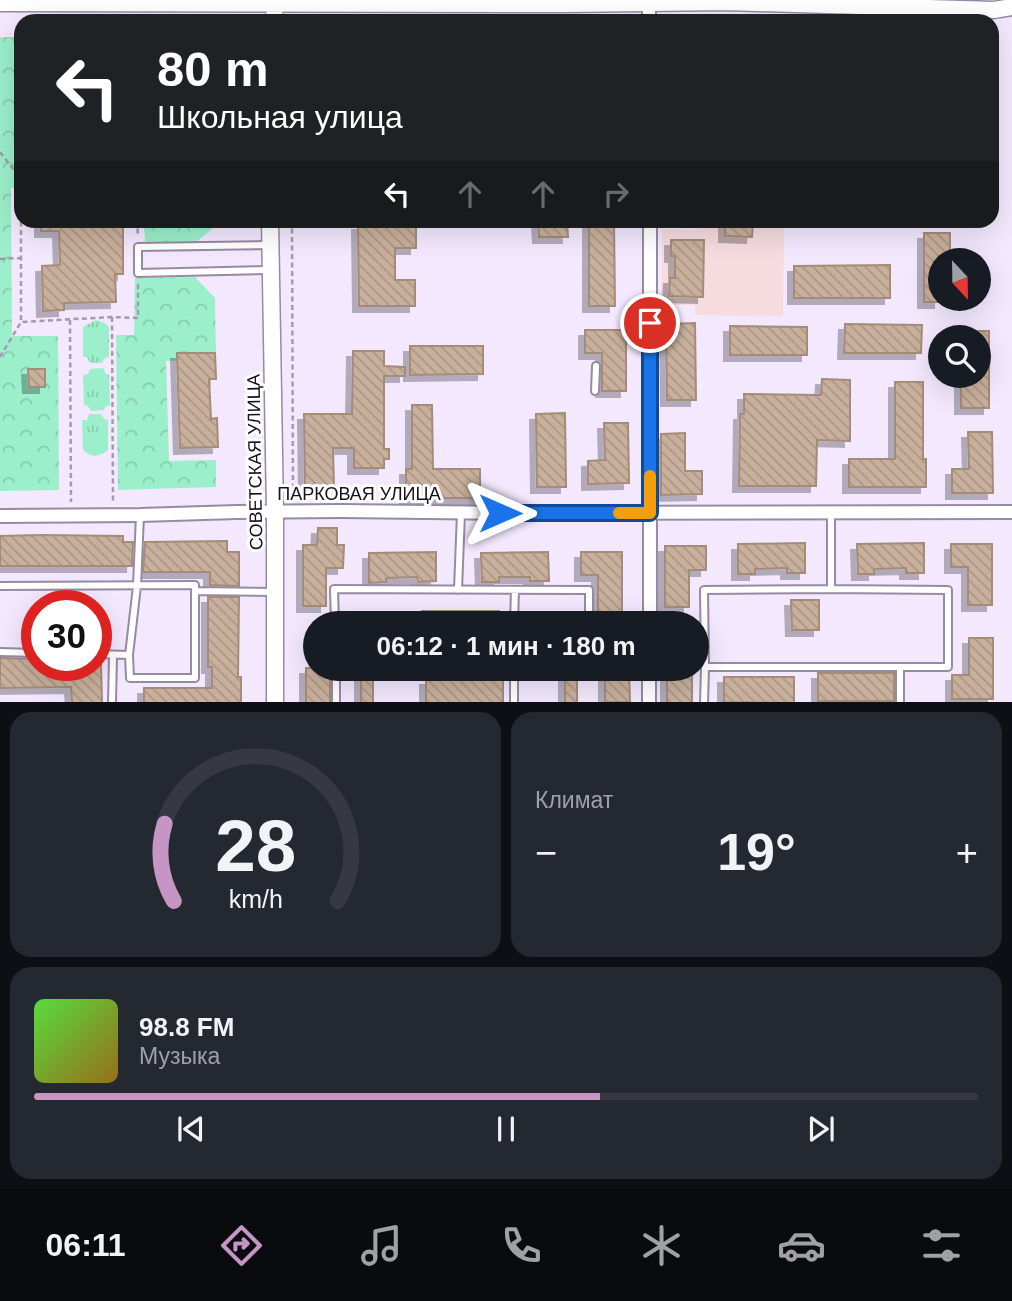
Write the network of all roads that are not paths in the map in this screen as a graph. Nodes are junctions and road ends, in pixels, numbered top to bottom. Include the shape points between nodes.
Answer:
1 (1007, 0) edge
2 (726, 1) edge
3 (275, 2) edge
4 (398, 2) edge
5 (566, 2) edge
6 (649, 2) junction
7 (0, 4) edge
8 (1012, 5) edge
9 (649, 14) edge
10 (270, 228) edge
11 (650, 228) edge
12 (270, 245) junction
13 (270, 270) junction
14 (596, 366) dead end
15 (596, 391) dead end
16 (275, 512) junction
17 (831, 512) junction
18 (1012, 512) edge
19 (461, 513) junction
20 (650, 513) junction
21 (140, 515) junction
22 (0, 516) edge
23 (0, 586) edge
24 (137, 586) junction
25 (831, 589) junction
26 (458, 590) junction
27 (515, 590) junction
28 (195, 591) junction
29 (276, 592) junction
30 (335, 611) edge
31 (514, 611) edge
32 (589, 611) edge
33 (650, 611) edge
34 (704, 611) edge
35 (0, 652) edge
36 (21, 653) edge
37 (129, 654) junction
38 (113, 655) joint
39 (709, 667) edge
40 (901, 667) junction
41 (336, 681) edge
42 (514, 681) edge
43 (649, 681) edge
44 (705, 681) edge
45 (112, 702) edge
46 (275, 702) edge
47 (336, 702) edge
48 (514, 702) edge
49 (649, 702) edge
50 (704, 702) edge
51 (900, 702) edge

1 - 8 main road
2 - 6 main road
2 - 8 main road via 994,10
3 - 4 main road
3 - 7 main road
4 - 5 main road
5 - 6 main road
6 - 9 street
10 - 12 main road, СОВЕТСКАЯ УЛИЦА
11 - 20 street
12 - 13 main road, СОВЕТСКАЯ УЛИЦА
12 - 13 lane via 138,247 138,273
13 - 16 main road, СОВЕТСКАЯ УЛИЦА
14 - 15 lane
16 - 19 street, ПАРКОВАЯ УЛИЦА
16 - 21 street, ПАРКОВАЯ УЛИЦА
16 - 29 main road, СОВЕТСКАЯ УЛИЦА
17 - 18 street, ПАРКОВАЯ УЛИЦА
17 - 20 street, ПАРКОВАЯ УЛИЦА
17 - 25 lane
19 - 20 street, ПАРКОВАЯ УЛИЦА
19 - 26 lane
20 - 33 street
21 - 22 street, ПАРКОВАЯ УЛИЦА
21 - 24 lane
23 - 24 lane
24 - 28 lane via 195,585
24 - 37 lane
25 - 34 lane via 704,590
25 - 40 lane via 948,590 948,667
26 - 27 lane
26 - 30 lane via 334,589
27 - 31 lane
27 - 32 lane via 589,590
28 - 29 lane
28 - 37 lane via 195,678 130,678
29 - 46 main road, СОВЕТСКАЯ УЛИЦА
35 - 36 lane
37 - 38 lane
38 - 45 lane
39 - 40 lane
40 - 51 lane
41 - 47 lane
42 - 48 lane
43 - 49 street
44 - 50 lane

